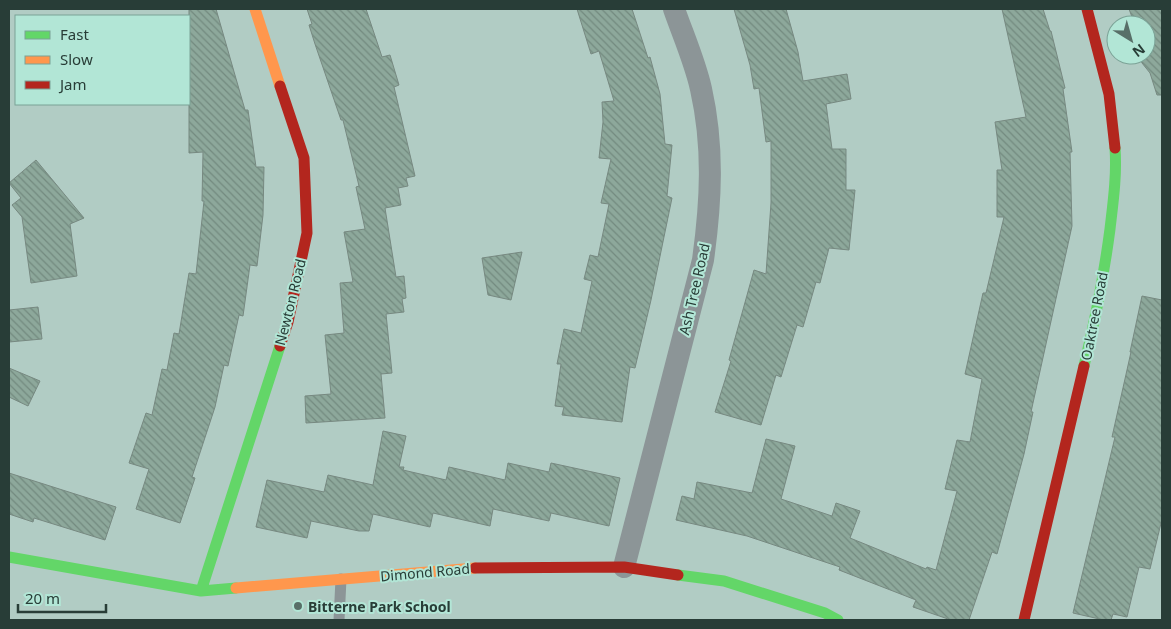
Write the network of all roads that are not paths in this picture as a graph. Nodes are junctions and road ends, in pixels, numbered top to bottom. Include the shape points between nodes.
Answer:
1 (255, 9) edge
2 (674, 9) edge
3 (1087, 9) edge
4 (9, 557) edge
5 (624, 568) junction
6 (341, 580) junction
7 (201, 591) junction
8 (339, 620) edge
9 (838, 620) edge
10 (1024, 620) edge

1 - 7 street, Newton Road via 304,158 307,233 288,322
2 - 5 street, Ash Tree Road via 704,103 710,148 707,227 703,260
3 - 10 street, Oaktree Road via 1108,94 1115,151 1114,196 1093,328
4 - 7 street, Dimond Road
5 - 6 street, Dimond Road via 490,567
5 - 9 street, Dimond Road via 724,582
6 - 7 street, Dimond Road
6 - 8 lane

